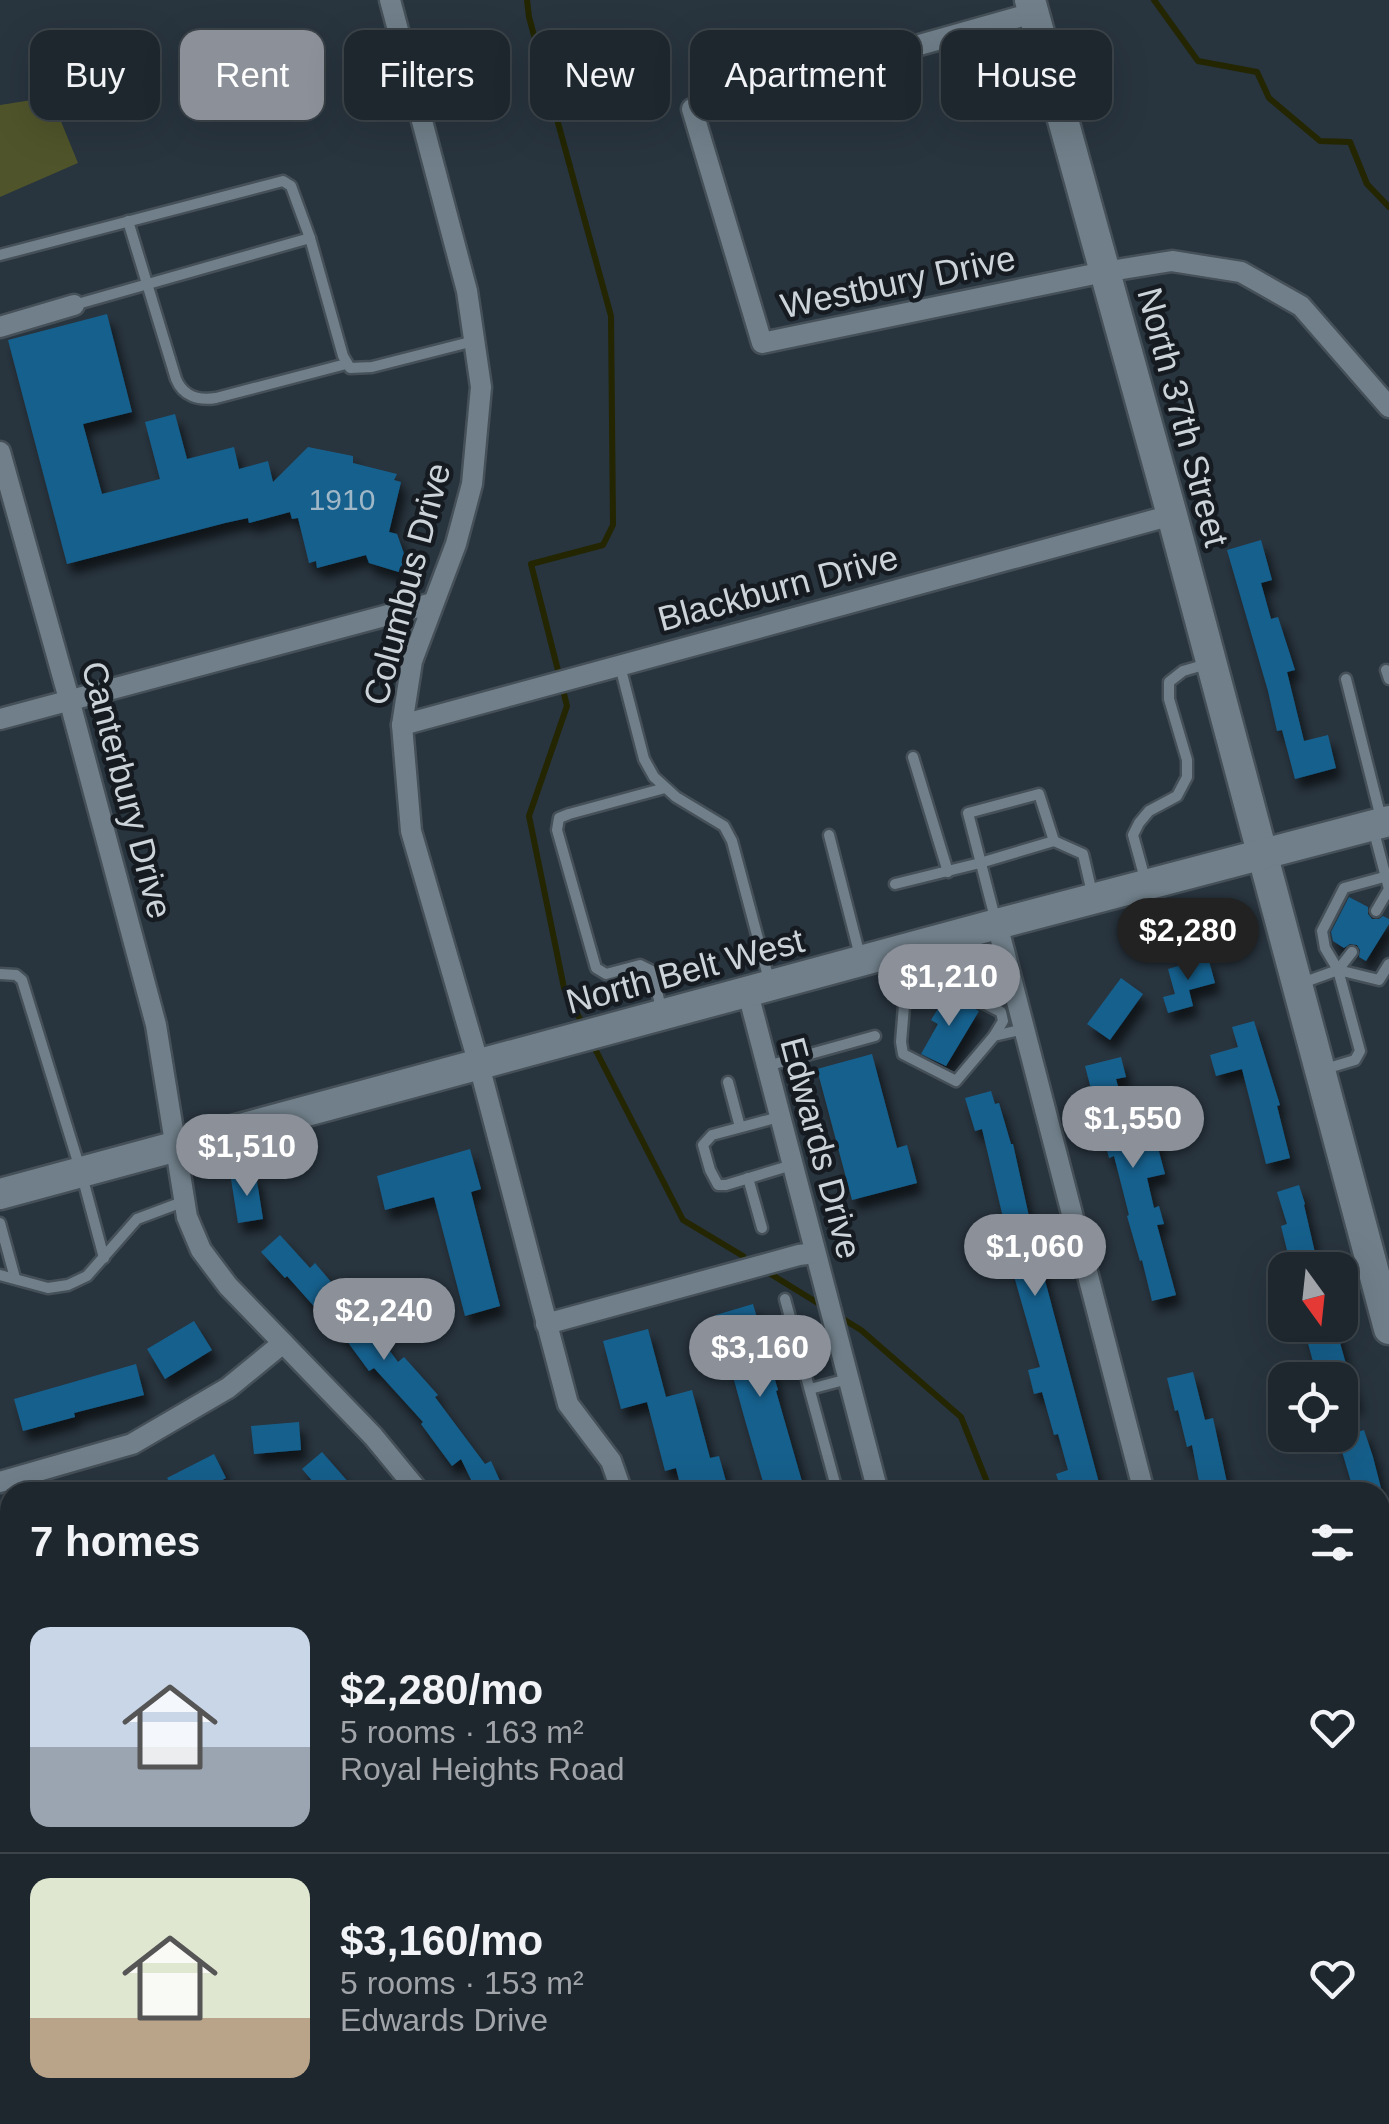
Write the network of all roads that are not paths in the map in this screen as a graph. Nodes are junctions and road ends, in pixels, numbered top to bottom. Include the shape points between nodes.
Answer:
1 (390, 0) edge
2 (1032, 7) edge
3 (128, 221) junction
4 (310, 238) junction
5 (0, 255) edge
6 (1104, 272) junction
7 (149, 284) junction
8 (74, 306) joint
9 (0, 326) edge
10 (474, 341) junction
11 (346, 364) junction
12 (1389, 407) edge
13 (0, 452) edge
14 (1172, 515) junction
15 (433, 603) junction
16 (1210, 663) junction
17 (620, 665) junction
18 (1346, 679) dead end
19 (69, 699) junction
20 (0, 719) edge
21 (402, 725) junction
22 (913, 757) dead end
23 (665, 788) junction
24 (1381, 823) edge
25 (829, 835) dead end
26 (1054, 841) junction
27 (1260, 854) junction
28 (980, 863) junction
29 (948, 872) junction
30 (1384, 877) junction
31 (895, 884) dead end
32 (1146, 885) junction
33 (1389, 889) edge
34 (1094, 899) junction
35 (1376, 912) dead end
36 (997, 924) junction
37 (1352, 952) dead end
38 (876, 958) junction
39 (1389, 964) edge
40 (1338, 970) junction
41 (0, 974) edge
42 (1296, 985) junction
43 (759, 990) junction
44 (905, 994) junction
45 (663, 1016) junction
46 (1024, 1029) junction
47 (874, 1036) dead end
48 (994, 1036) junction
49 (479, 1066) junction
50 (766, 1066) junction
51 (1319, 1070) junction
52 (728, 1082) dead end
53 (779, 1116) junction
54 (740, 1127) junction
55 (176, 1147) junction
56 (792, 1165) junction
57 (81, 1172) junction
58 (748, 1178) junction
59 (0, 1194) edge
60 (185, 1200) junction
61 (0, 1223) edge
62 (762, 1228) dead end
63 (815, 1253) junction
64 (104, 1258) junction
65 (0, 1275) edge
66 (15, 1278) junction
67 (786, 1299) dead end
68 (546, 1324) junction
69 (1389, 1329) edge
70 (283, 1344) junction
71 (848, 1379) junction
72 (810, 1389) junction
73 (0, 1482) edge
74 (411, 1482) edge
75 (618, 1482) edge
76 (836, 1482) dead end
77 (875, 1482) edge
78 (1141, 1482) edge

1 - 10 street, Columbus Drive via 467,291
2 - 6 main road, North 37th Street
2 - 6 street, Westbury Drive via 692,109 762,344
3 - 4 lane via 283,182 291,186
3 - 5 lane
3 - 7 lane
4 - 7 lane
4 - 11 lane
6 - 12 street via 1172,261 1242,272 1301,306
6 - 14 main road, North 37th Street
7 - 8 lane
7 - 11 lane via 176,379 190,396 216,398
8 - 9 street
10 - 11 lane via 372,367
10 - 15 street, Columbus Drive via 481,386 472,484
13 - 19 street, Canterbury Drive
14 - 16 main road, North 37th Street
14 - 17 street, Blackburn Drive
15 - 19 street
15 - 21 street, Columbus Drive via 412,661
16 - 27 main road, North 37th Street
16 - 32 lane via 1170,682 1186,777 1177,796 1150,811 1133,834
17 - 21 street, Blackburn Drive
17 - 23 lane via 644,759
18 - 24 lane
19 - 20 street
19 - 55 street, Canterbury Drive via 156,1025
21 - 49 street, Columbus Drive via 411,831
22 - 29 lane
23 - 43 lane via 724,826 732,841
23 - 45 lane via 569,814 559,818 558,830 596,968 606,974 640,965 652,971
24 - 27 main road, North Belt West
24 - 30 lane
25 - 38 lane
26 - 28 lane
26 - 28 lane via 1039,794 968,814
26 - 34 lane via 1083,854
27 - 32 main road, North Belt West
27 - 42 main road, North 37th Street
28 - 29 lane
28 - 36 lane
29 - 31 lane
30 - 33 lane
30 - 40 lane via 1344,888 1322,931
32 - 34 main road, North Belt West
33 - 35 lane
34 - 36 main road, North Belt West
36 - 38 main road, North Belt West
36 - 46 street
37 - 40 lane
38 - 43 main road, North Belt West
38 - 44 lane
39 - 40 lane via 1378,980
40 - 42 lane
40 - 51 lane via 1360,1051 1355,1060
41 - 57 lane via 22,980
42 - 51 main road, North 37th Street
43 - 45 main road, North Belt West
43 - 50 street, Edwards Drive
44 - 48 lane via 944,983 1001,1012 1004,1021
44 - 48 lane via 903,1054 956,1082
45 - 49 main road, North Belt West
46 - 48 lane
46 - 78 street
47 - 50 lane
49 - 55 main road, North Belt West
49 - 68 street, Columbus Drive
50 - 53 street, Edwards Drive
51 - 69 main road, North 37th Street
52 - 54 lane
53 - 54 lane
53 - 56 street, Edwards Drive
54 - 58 lane via 712,1135 703,1146 718,1184
55 - 57 main road, North Belt West
55 - 60 street, Canterbury Drive
56 - 58 lane
56 - 63 street, Edwards Drive
57 - 59 main road, North Belt West
57 - 64 lane
58 - 62 lane
60 - 64 lane via 137,1219
60 - 70 street, Canterbury Drive via 200,1250
61 - 66 lane
63 - 68 street
63 - 71 street, Edwards Drive
64 - 66 lane via 68,1285 48,1288
65 - 66 lane
67 - 72 lane
68 - 75 street, Columbus Drive via 568,1404 611,1461
70 - 73 street via 228,1388 132,1444
70 - 74 street, Canterbury Drive
71 - 72 lane
71 - 77 street, Edwards Drive
72 - 76 lane

